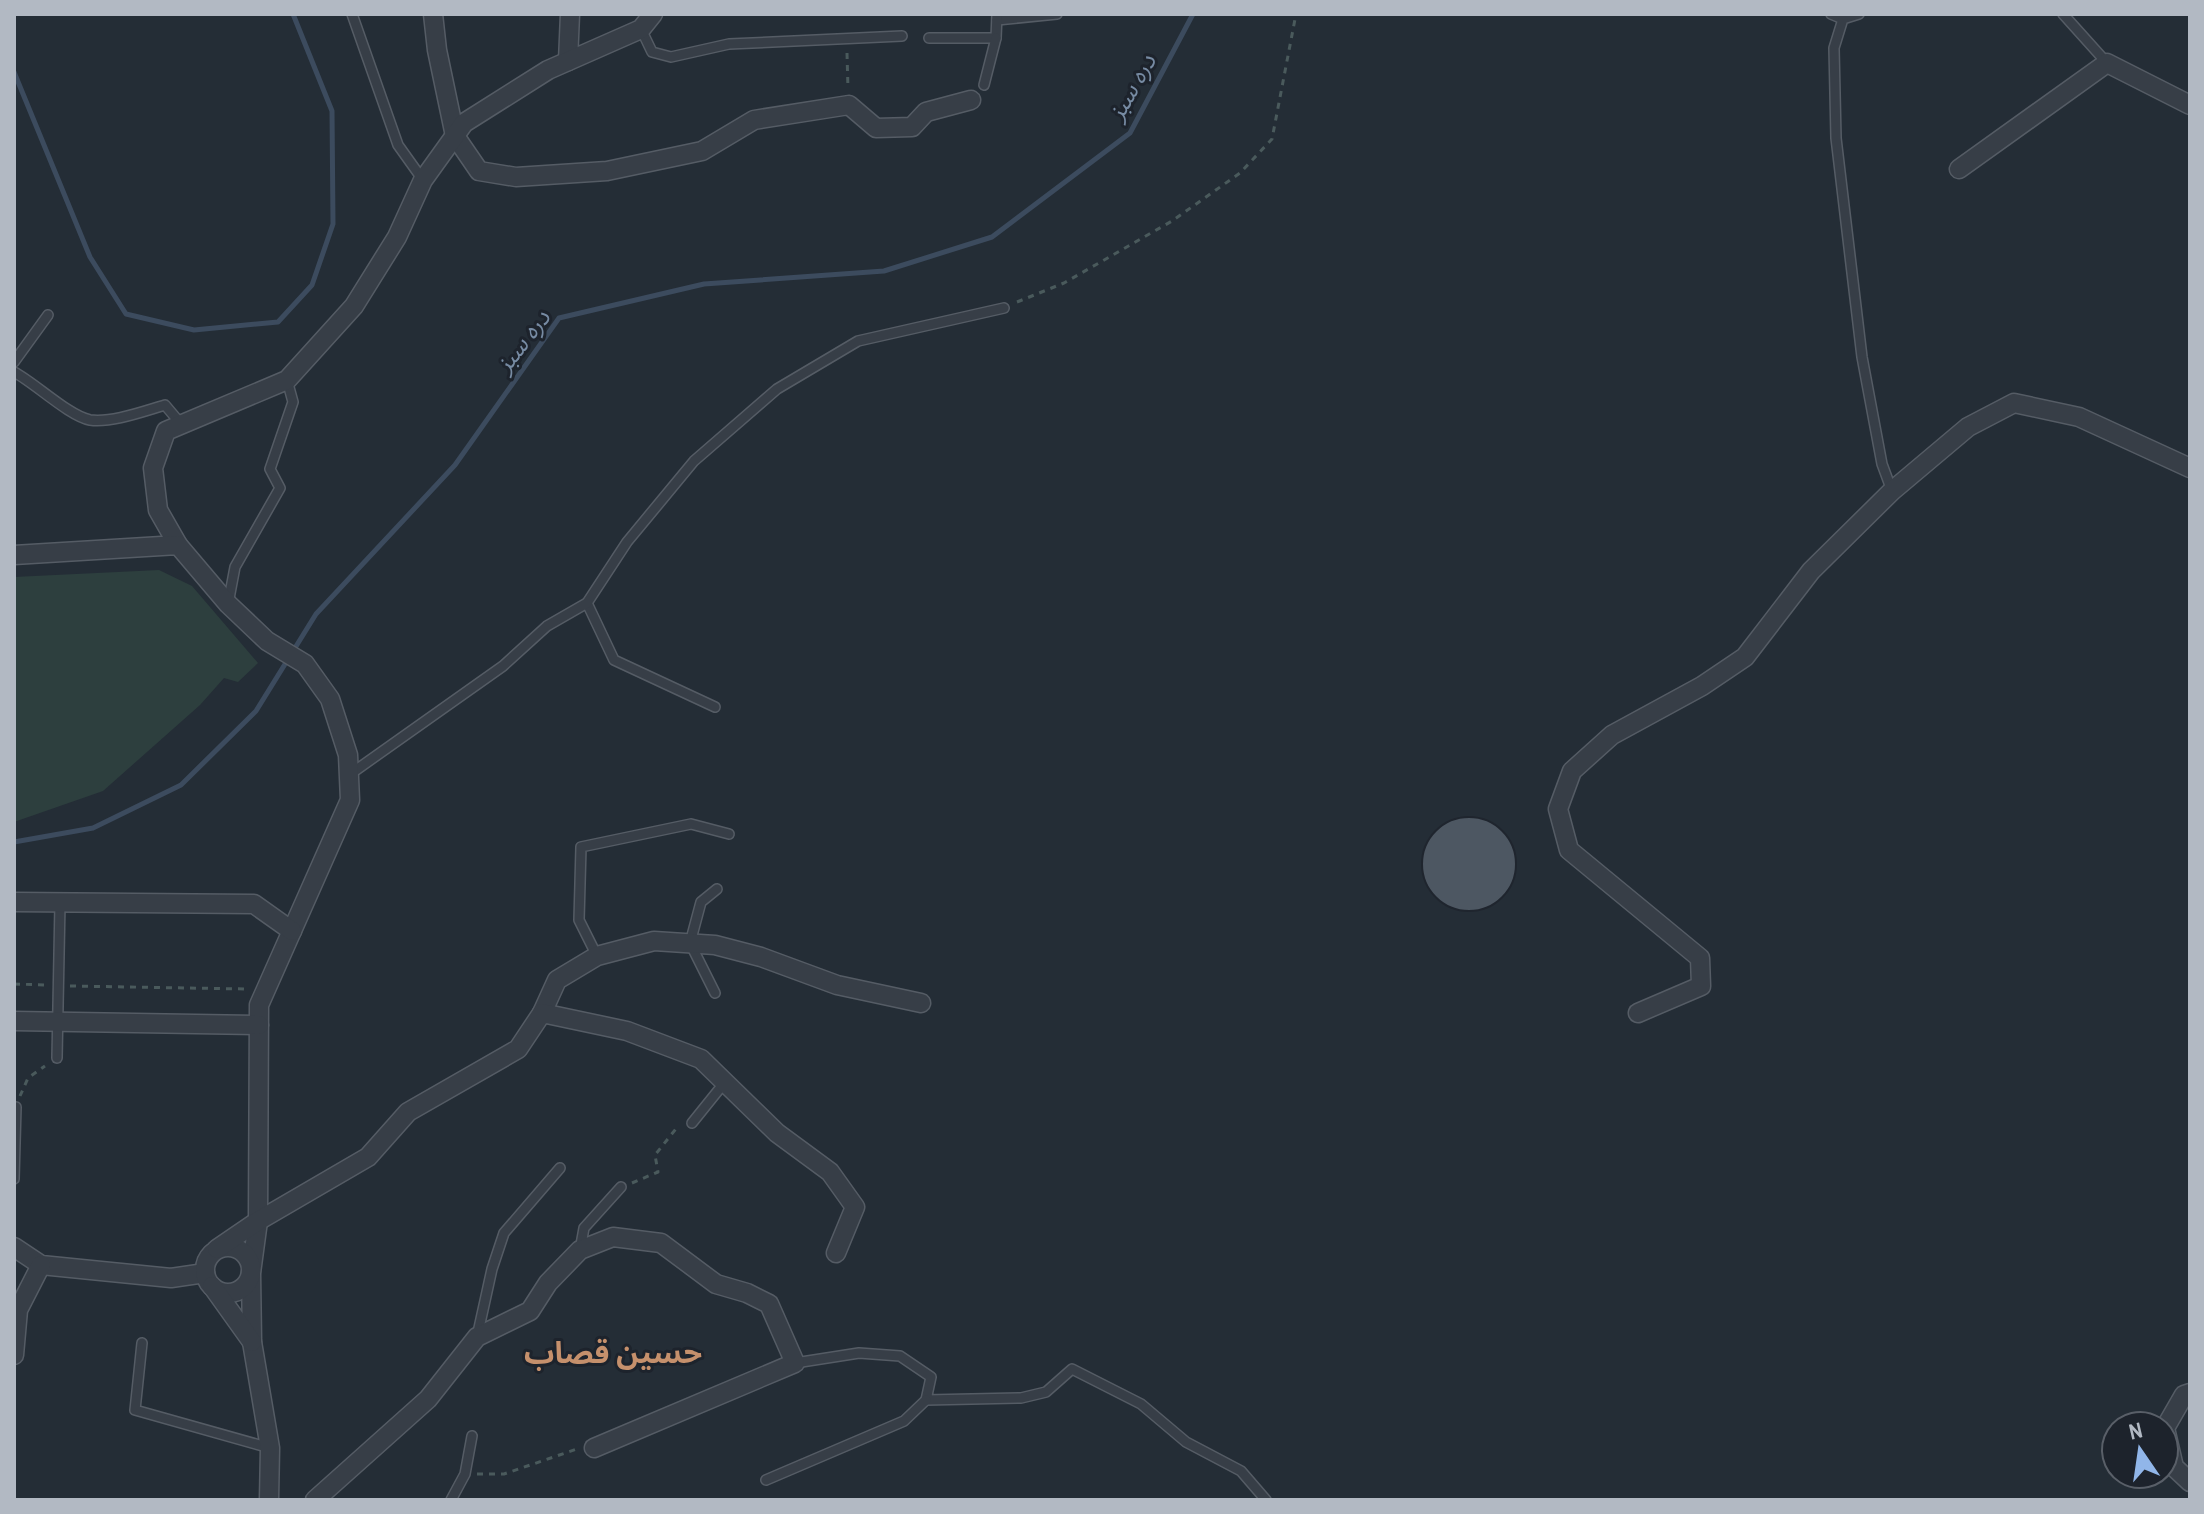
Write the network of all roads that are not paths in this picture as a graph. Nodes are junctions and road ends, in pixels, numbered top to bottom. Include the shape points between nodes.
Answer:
1 (352, 14) edge
2 (433, 14) edge
3 (570, 14) edge
4 (1057, 14) edge
5 (1831, 14) edge
6 (1859, 14) edge
7 (2063, 14) edge
8 (997, 17) edge
9 (1843, 19) junction
10 (647, 22) edge
11 (902, 36) dead end
12 (929, 38) dead end
13 (996, 38) junction
14 (568, 61) junction
15 (2107, 63) junction
16 (978, 93) joint
17 (2190, 105) edge
18 (455, 136) junction
19 (1959, 169) dead end
20 (423, 180) junction
21 (1004, 308) road end
22 (48, 315) dead end
23 (14, 362) edge
24 (14, 372) edge
25 (287, 380) junction
26 (181, 424) junction
27 (2190, 468) edge
28 (1892, 491) junction
29 (178, 545) junction
30 (14, 555) edge
31 (587, 603) junction
32 (228, 604) junction
33 (715, 707) dead end
34 (349, 775) junction
35 (729, 834) dead end
36 (717, 889) dead end
37 (14, 902) edge
38 (60, 903) junction
39 (292, 931) junction
40 (690, 943) junction
41 (597, 956) junction
42 (715, 993) dead end
43 (921, 1003) dead end
44 (542, 1013) junction
45 (1638, 1013) dead end
46 (14, 1021) edge
47 (58, 1022) junction
48 (259, 1025) junction
49 (57, 1058) road end
50 (725, 1082) junction
51 (15, 1107) edge
52 (692, 1123) road end
53 (560, 1168) dead end
54 (14, 1179) edge
55 (621, 1187) road end
56 (258, 1221) junction
57 (14, 1247) edge
58 (217, 1249) junction
59 (580, 1250) junction
60 (836, 1253) dead end
61 (41, 1265) junction
62 (251, 1273) junction
63 (208, 1280) junction
64 (477, 1337) junction
65 (252, 1342) junction
66 (142, 1343) dead end
67 (14, 1355) edge
68 (795, 1363) junction
69 (2190, 1393) edge
70 (926, 1400) junction
71 (472, 1436) dead end
72 (270, 1448) junction
73 (594, 1448) road end
74 (766, 1480) dead end
75 (2190, 1482) edge
76 (269, 1500) edge
77 (315, 1500) edge
78 (451, 1500) edge
79 (1266, 1500) edge

1 - 20 lane via 398,145
2 - 18 street
3 - 14 street
4 - 8 lane
5 - 9 lane
6 - 9 lane
7 - 15 lane
8 - 13 lane
9 - 28 lane via 1834,48 1836,138 1862,357
10 - 11 lane via 652,52 671,57 729,44
10 - 14 street
12 - 13 lane
13 - 16 lane
14 - 18 street via 464,123
15 - 17 street
15 - 19 street
16 - 18 street via 926,112 912,127 876,128 849,105 754,120 702,151 607,171 516,177 479,171
18 - 20 street
20 - 25 street via 397,237 354,306
21 - 31 lane via 858,341 777,389 694,461 627,542
22 - 23 lane
24 - 26 lane via 89,420 165,405
25 - 26 street
25 - 32 lane via 293,402 270,469 280,488 235,567
26 - 29 street via 166,431 153,468 158,510
27 - 28 street via 2079,417 2014,403 1968,427
28 - 45 street via 1811,571 1745,657 1612,735 1572,771 1558,809 1569,850 1700,958 1701,986
29 - 30 street
29 - 32 street
31 - 33 lane via 614,660
31 - 34 lane via 547,626 503,666
32 - 34 street via 267,641 305,664 330,699
34 - 39 street via 350,800
35 - 41 lane via 691,824 581,847 579,920
36 - 40 lane via 701,902
37 - 38 street
38 - 39 street via 254,904
38 - 47 lane
39 - 48 street via 259,1005
40 - 41 street via 654,941
40 - 42 lane
40 - 43 street via 715,945 837,985
41 - 44 street via 557,980
44 - 50 street via 627,1031 701,1059
44 - 56 street via 518,1049 408,1112 368,1157
46 - 47 street
47 - 48 street
47 - 49 lane
48 - 56 street
50 - 52 lane
50 - 60 street via 777,1133 830,1172 855,1207
51 - 54 lane
53 - 64 lane via 504,1233
55 - 59 lane via 584,1228
56 - 58 street
56 - 62 street
57 - 61 street
58 - 62 street via 238,1249 248,1259
58 - 63 street via 207,1260
59 - 64 street via 530,1311
59 - 68 street via 613,1237 661,1243 716,1284 769,1304
61 - 63 street
61 - 67 street via 18,1310
62 - 63 street via 245,1286 225,1293
62 - 65 street
63 - 65 street
64 - 77 street via 428,1399
65 - 72 street
66 - 72 lane via 135,1410
68 - 70 lane via 859,1353 900,1356 931,1377
68 - 73 street
69 - 75 street via 2165,1428 2174,1467
70 - 74 lane via 904,1421
70 - 79 lane via 1021,1398 1046,1392 1072,1369 1141,1404 1186,1442 1241,1471
71 - 78 lane via 465,1474
72 - 76 street

